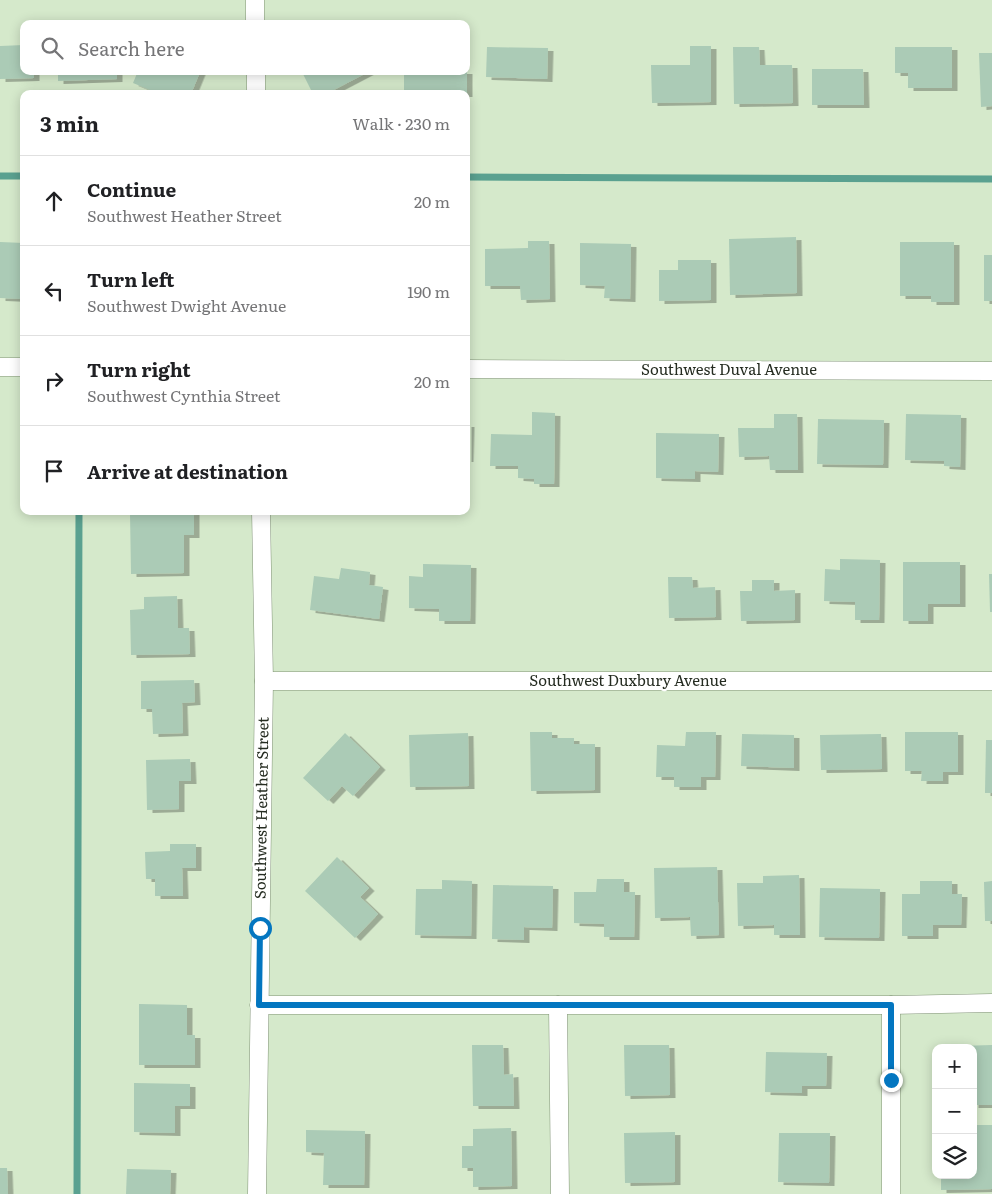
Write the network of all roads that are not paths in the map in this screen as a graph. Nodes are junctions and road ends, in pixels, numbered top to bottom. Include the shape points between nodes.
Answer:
1 (255, 0) edge
2 (255, 20) edge
3 (256, 75) edge
4 (256, 90) edge
5 (0, 367) edge
6 (20, 367) edge
7 (470, 369) edge
8 (992, 371) edge
9 (261, 515) edge
10 (264, 681) junction
11 (992, 681) edge
12 (992, 1003) edge
13 (259, 1005) junction
14 (558, 1005) junction
15 (891, 1005) junction
16 (257, 1194) edge
17 (560, 1194) edge
18 (891, 1194) edge

1 - 2 street
3 - 4 street
5 - 6 street
7 - 8 street, Southwest Duval Avenue
9 - 10 street, Southwest Heather Street
10 - 11 street, Southwest Duxbury Avenue
10 - 13 street, Southwest Heather Street
12 - 15 street
13 - 14 street
13 - 16 street, Southwest Heather Street
14 - 15 street
14 - 17 street
15 - 18 street

